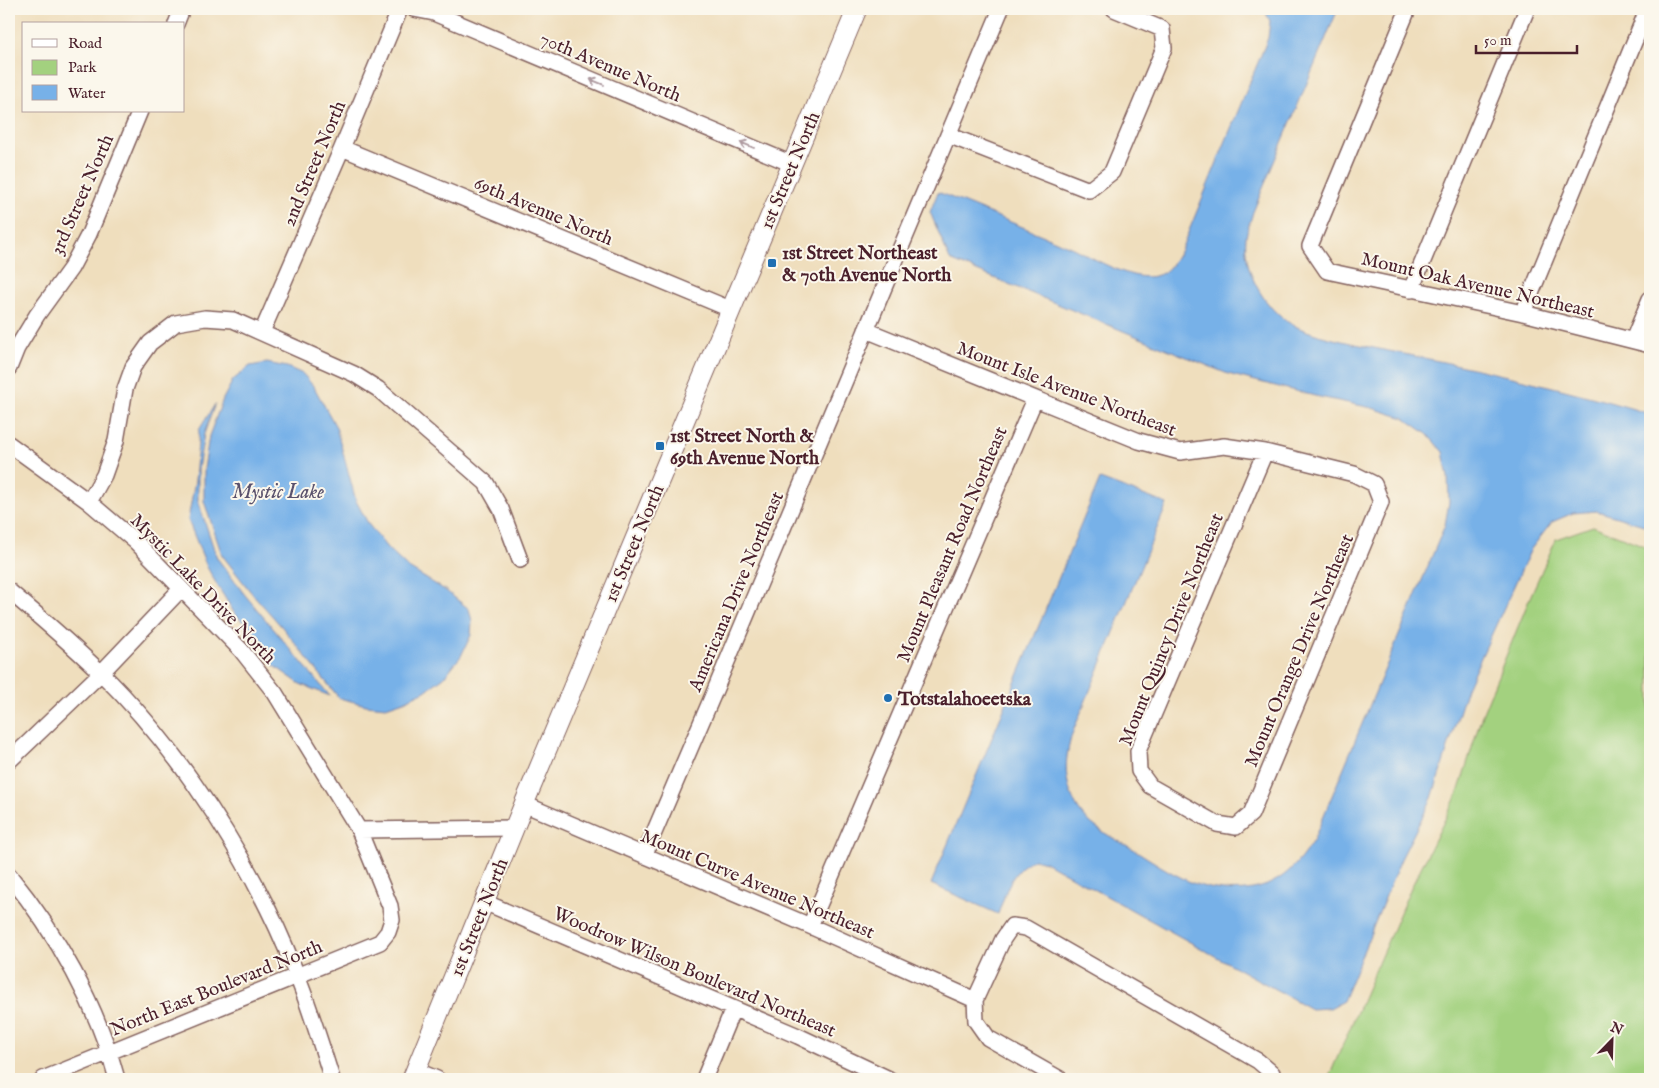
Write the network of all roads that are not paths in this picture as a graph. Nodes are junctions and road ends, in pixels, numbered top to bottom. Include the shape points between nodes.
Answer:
1 (182, 9) edge
2 (400, 9) edge
3 (414, 9) edge
4 (857, 9) edge
5 (1001, 9) edge
6 (1114, 9) edge
7 (1408, 9) edge
8 (1526, 9) edge
9 (1646, 9) edge
10 (177, 22) edge
11 (140, 112) edge
12 (948, 135) junction
13 (342, 148) junction
14 (792, 164) junction
15 (1411, 290) junction
16 (1650, 299) edge
17 (730, 309) junction
18 (1523, 313) junction
19 (866, 330) junction
20 (262, 332) junction
21 (1633, 340) junction
22 (1650, 345) edge
23 (9, 368) edge
24 (1035, 399) junction
25 (9, 444) edge
26 (1265, 452) junction
27 (1374, 484) joint
28 (89, 502) junction
29 (520, 560) dead end
30 (181, 589) junction
31 (9, 591) edge
32 (101, 673) junction
33 (9, 761) edge
34 (524, 804) junction
35 (1236, 827) joint
36 (514, 828) junction
37 (359, 830) junction
38 (644, 856) junction
39 (9, 875) edge
40 (484, 902) junction
41 (392, 920) joint
42 (810, 926) junction
43 (297, 975) junction
44 (975, 1000) junction
45 (734, 1008) junction
46 (110, 1052) junction
47 (414, 1075) edge
48 (43, 1079) edge
49 (117, 1079) edge
50 (332, 1079) edge
51 (437, 1079) edge
52 (704, 1079) edge
53 (889, 1079) edge
54 (1060, 1079) edge
55 (1273, 1079) edge

1 - 10 street
2 - 13 street, 2nd Street North
14 -> 3 street, 70th Avenue North via 434,13
4 - 14 street, 1st Street North
5 - 12 street, Americana Drive Northeast
6 - 12 street via 1162,29 1164,48 1112,172 1090,190
7 - 15 street, Mount Oak Avenue Northeast via 1310,246 1327,271
8 - 15 street
9 - 18 street
11 - 23 street, 3rd Street North via 89,234 17,348
12 - 19 street, Americana Drive Northeast
13 - 17 street, 69th Avenue North
13 - 20 street, 2nd Street North
14 - 17 street, 1st Street North
15 - 18 street, Mount Oak Avenue Northeast
16 - 21 street
17 - 34 street, 1st Street North
18 - 21 street, Mount Oak Avenue Northeast
19 - 24 street, Mount Isle Avenue Northeast
19 - 38 street, Americana Drive Northeast
20 - 28 street via 233,320 205,318 176,323 150,343 133,367 125,389 116,441 104,476
20 - 29 street via 354,374 378,389 486,483 501,509
21 - 22 street, Mount Oak Avenue Northeast
24 - 26 street, Mount Isle Avenue Northeast via 1139,441 1180,452 1224,446
24 - 42 street, Mount Pleasant Road Northeast
25 - 28 street, Mystic Lake Drive North
26 - 27 street, Mount Isle Avenue Northeast via 1354,474
26 - 35 street, Mount Quincy Drive Northeast via 1138,751 1139,771 1150,786 1218,824
27 - 35 street, Mount Orange Drive Northeast via 1382,502 1251,814
28 - 30 street, Mystic Lake Drive North via 136,542
30 - 32 street
30 - 37 street, Mystic Lake Drive North via 241,650 275,693
31 - 32 street
32 - 33 street
32 - 43 street via 152,729 194,784 268,909
34 - 36 street, 1st Street North
34 - 38 street, Mount Curve Avenue Northeast
36 - 37 street
36 - 40 street, 1st Street North
37 - 41 street, Mystic Lake Drive North via 390,906
38 - 42 street, Mount Curve Avenue Northeast
39 - 46 street via 48,929 72,970
40 - 45 street, Woodrow Wilson Boulevard Northeast
40 - 47 street, 1st Street North
41 - 43 street, North East Boulevard North via 380,942
42 - 44 street, Mount Curve Avenue Northeast
43 - 46 street, North East Boulevard North
43 - 50 street
44 - 54 street via 976,1021 988,1038
44 - 55 street via 1012,926 1026,928 1258,1061 1272,1073
45 - 52 street
45 - 53 street, Woodrow Wilson Boulevard Northeast
46 - 48 street, North East Boulevard North
46 - 49 street
47 - 51 street

